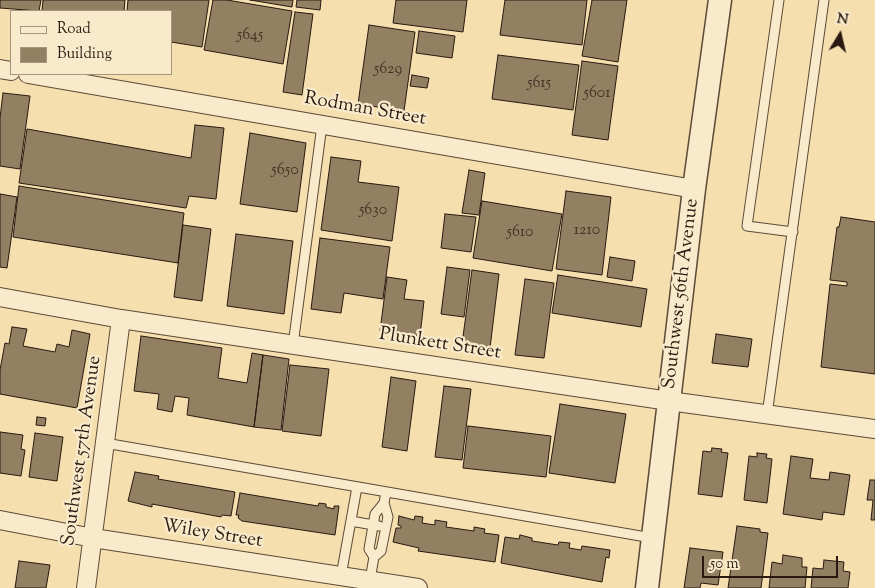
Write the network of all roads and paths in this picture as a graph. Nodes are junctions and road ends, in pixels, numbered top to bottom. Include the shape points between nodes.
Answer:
1 (720, 0) edge
2 (779, 0) edge
3 (824, 0) edge
4 (34, 75) edge
5 (322, 125) junction
6 (694, 189) junction
7 (793, 232) junction
8 (0, 297) edge
9 (121, 319) junction
10 (293, 345) junction
11 (669, 401) junction
12 (767, 415) junction
13 (875, 429) edge
14 (105, 444) junction
15 (357, 487) junction
16 (386, 492) junction
17 (384, 503) junction
18 (0, 520) edge
19 (351, 521) junction
20 (373, 524) junction
21 (387, 527) junction
22 (92, 538) junction
23 (653, 538) junction
24 (374, 557) junction
25 (341, 576) junction
26 (370, 580) junction
27 (86, 588) edge
28 (418, 588) edge
29 (647, 588) edge

1 - 6 street, Southwest 56th Avenue
2 - 7 lane via 747,226
3 - 7 lane
4 - 5 street, Rodman Street
5 - 6 street, Rodman Street
5 - 10 lane
6 - 11 street, Southwest 56th Avenue
7 - 12 lane
8 - 9 street, Plunkett Street
9 - 10 street, Plunkett Street
9 - 14 street, Southwest 57th Avenue
10 - 11 street, Plunkett Street
11 - 12 street, Plunkett Street
11 - 23 street, Southwest 56th Avenue
12 - 13 street, Plunkett Street
14 - 15 lane
14 - 22 street, Southwest 57th Avenue
15 - 16 lane
15 - 19 lane
16 - 17 lane
16 - 23 lane
17 - 20 lane via 375,514
17 - 21 lane
18 - 22 street, Wiley Street
19 - 20 lane
19 - 25 lane
20 - 21 lane
20 - 24 lane via 370,549
21 - 24 lane via 381,551
22 - 25 street, Wiley Street
22 - 27 street, Southwest 57th Avenue
23 - 29 street, Southwest 56th Avenue
24 - 26 lane
25 - 26 street, Wiley Street
26 - 28 street, Wiley Street

